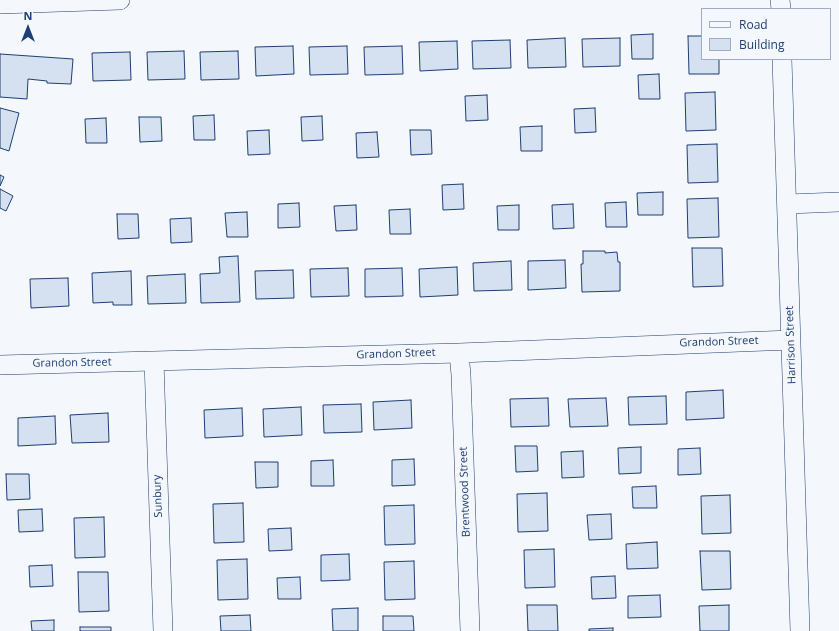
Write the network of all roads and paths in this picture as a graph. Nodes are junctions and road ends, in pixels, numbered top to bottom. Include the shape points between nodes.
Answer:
1 (120, 0) edge
2 (0, 4) edge
3 (782, 60) edge
4 (839, 202) edge
5 (788, 204) junction
6 (791, 340) junction
7 (459, 353) junction
8 (154, 361) junction
9 (0, 365) edge
10 (163, 631) edge
11 (470, 631) edge
12 (800, 631) edge

1 - 2 street
3 - 5 street, Harrison Street
4 - 5 street
5 - 6 street, Harrison Street
6 - 7 street, Grandon Street
6 - 12 street, Harrison Street
7 - 8 street, Grandon Street
7 - 11 street, Brentwood Street
8 - 9 street, Grandon Street
8 - 10 street, Sunbury

